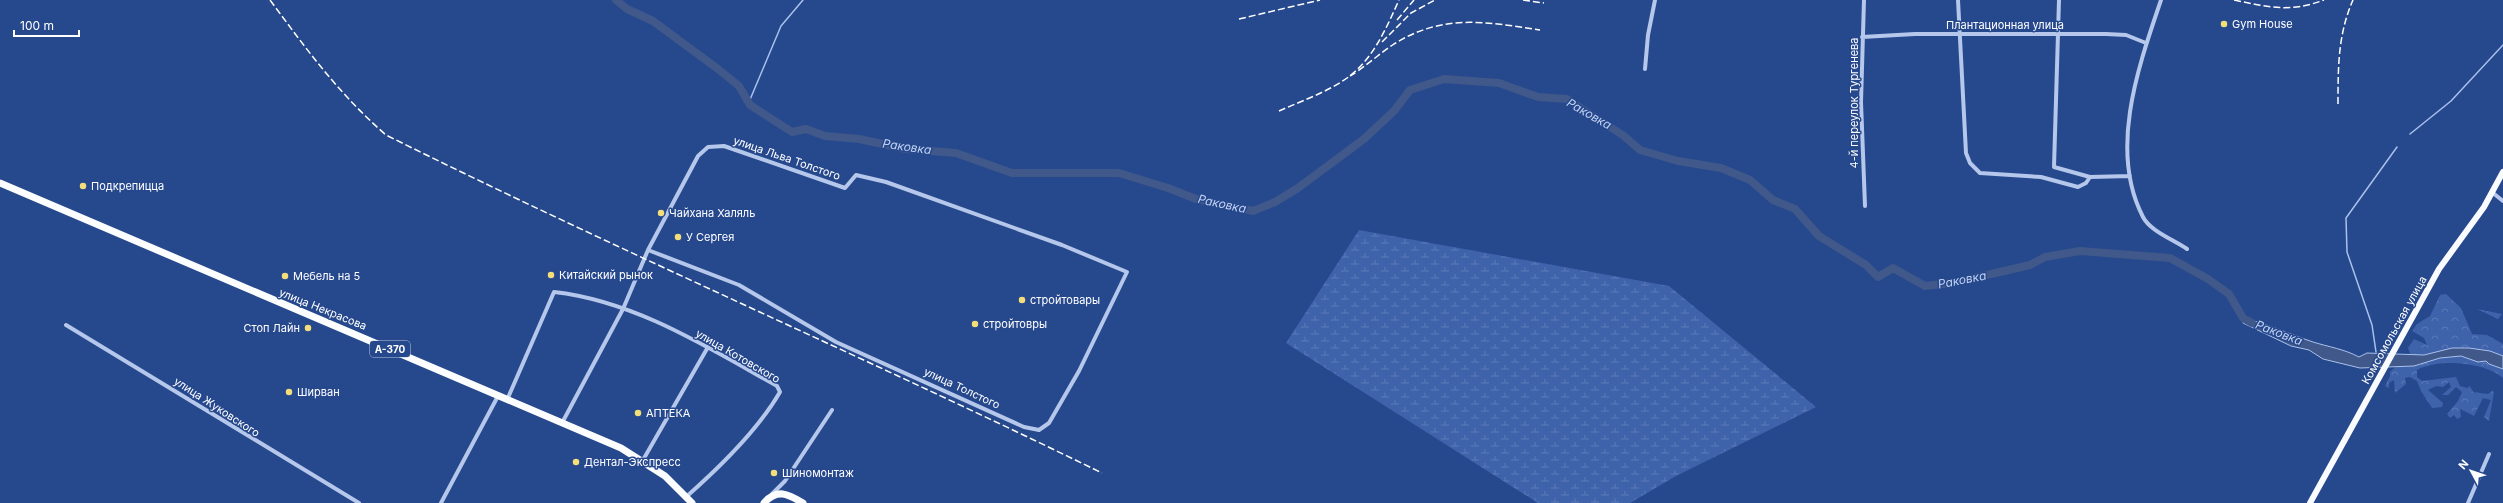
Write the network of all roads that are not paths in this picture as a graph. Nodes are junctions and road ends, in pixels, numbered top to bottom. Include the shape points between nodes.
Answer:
1 (1655, 0) edge
2 (1864, 0) edge
3 (1958, 0) edge
4 (2059, 0) edge
5 (2161, 0) edge
6 (1959, 34) junction
7 (2059, 34) junction
8 (1862, 37) junction
9 (2146, 42) junction
10 (1645, 69) dead end
11 (2503, 172) edge
12 (2130, 176) junction
13 (2090, 177) junction
14 (0, 183) edge
15 (2493, 193) junction
16 (2503, 201) edge
17 (1865, 206) dead end
18 (2187, 249) dead end
19 (648, 250) junction
20 (1127, 272) joint
21 (623, 308) junction
22 (66, 325) dead end
23 (708, 347) junction
24 (498, 396) junction
25 (507, 400) junction
26 (832, 410) dead end
27 (562, 422) junction
28 (2490, 454) dead end
29 (643, 460) junction
30 (772, 494) junction
31 (686, 497) junction
32 (359, 503) edge
33 (441, 503) edge
34 (692, 503) edge
35 (764, 503) edge
36 (803, 503) edge
37 (2310, 503) edge
38 (2468, 503) edge

1 - 10 street
2 - 8 street, 4-й переулок Тургенева
3 - 6 street
4 - 7 street
5 - 9 street
6 - 7 street, Плантационная улица
6 - 8 street, Плантационная улица
6 - 13 street via 1966,153 1975,169 1980,173 2041,177 2078,187 2086,183
7 - 9 street, Плантационная улица via 2126,35
7 - 13 street via 2054,167
8 - 17 street, 4-й переулок Тургенева via 1861,102
9 - 12 street via 2130,117
11 - 15 main road, Комсомольская улица
12 - 13 street
12 - 18 street via 2143,217 2150,225
14 - 24 highway, улица Некрасова / А-370
15 - 16 street
15 - 37 main road, Комсомольская улица via 2439,270
19 - 20 street, улица Льва Толстого via 698,156 708,147 717,145 845,188 856,175 886,182 1062,245
19 - 20 street, улица Толстого via 739,285 852,350 932,383 1024,427 1039,430 1050,423 1079,371
19 - 21 street, улица Льва Толстого
21 - 23 street, улица Котовского
21 - 25 street, улица Котовского via 553,292
21 - 27 street, улица Льва Толстого
22 - 32 street, улица Жуковского
23 - 29 street
23 - 31 street, улица Котовского via 777,386 780,392 767,412 711,475
24 - 25 highway, улица Некрасова / А-370
24 - 33 street
25 - 27 highway, улица Некрасова / А-370
26 - 30 street via 784,481
27 - 29 highway, улица Некрасова / А-370
28 - 38 street
29 - 31 highway, улица Некрасова / А-370 via 665,476
30 - 35 highway
30 - 36 highway via 790,494
31 - 34 highway, улица Некрасова / А-370

